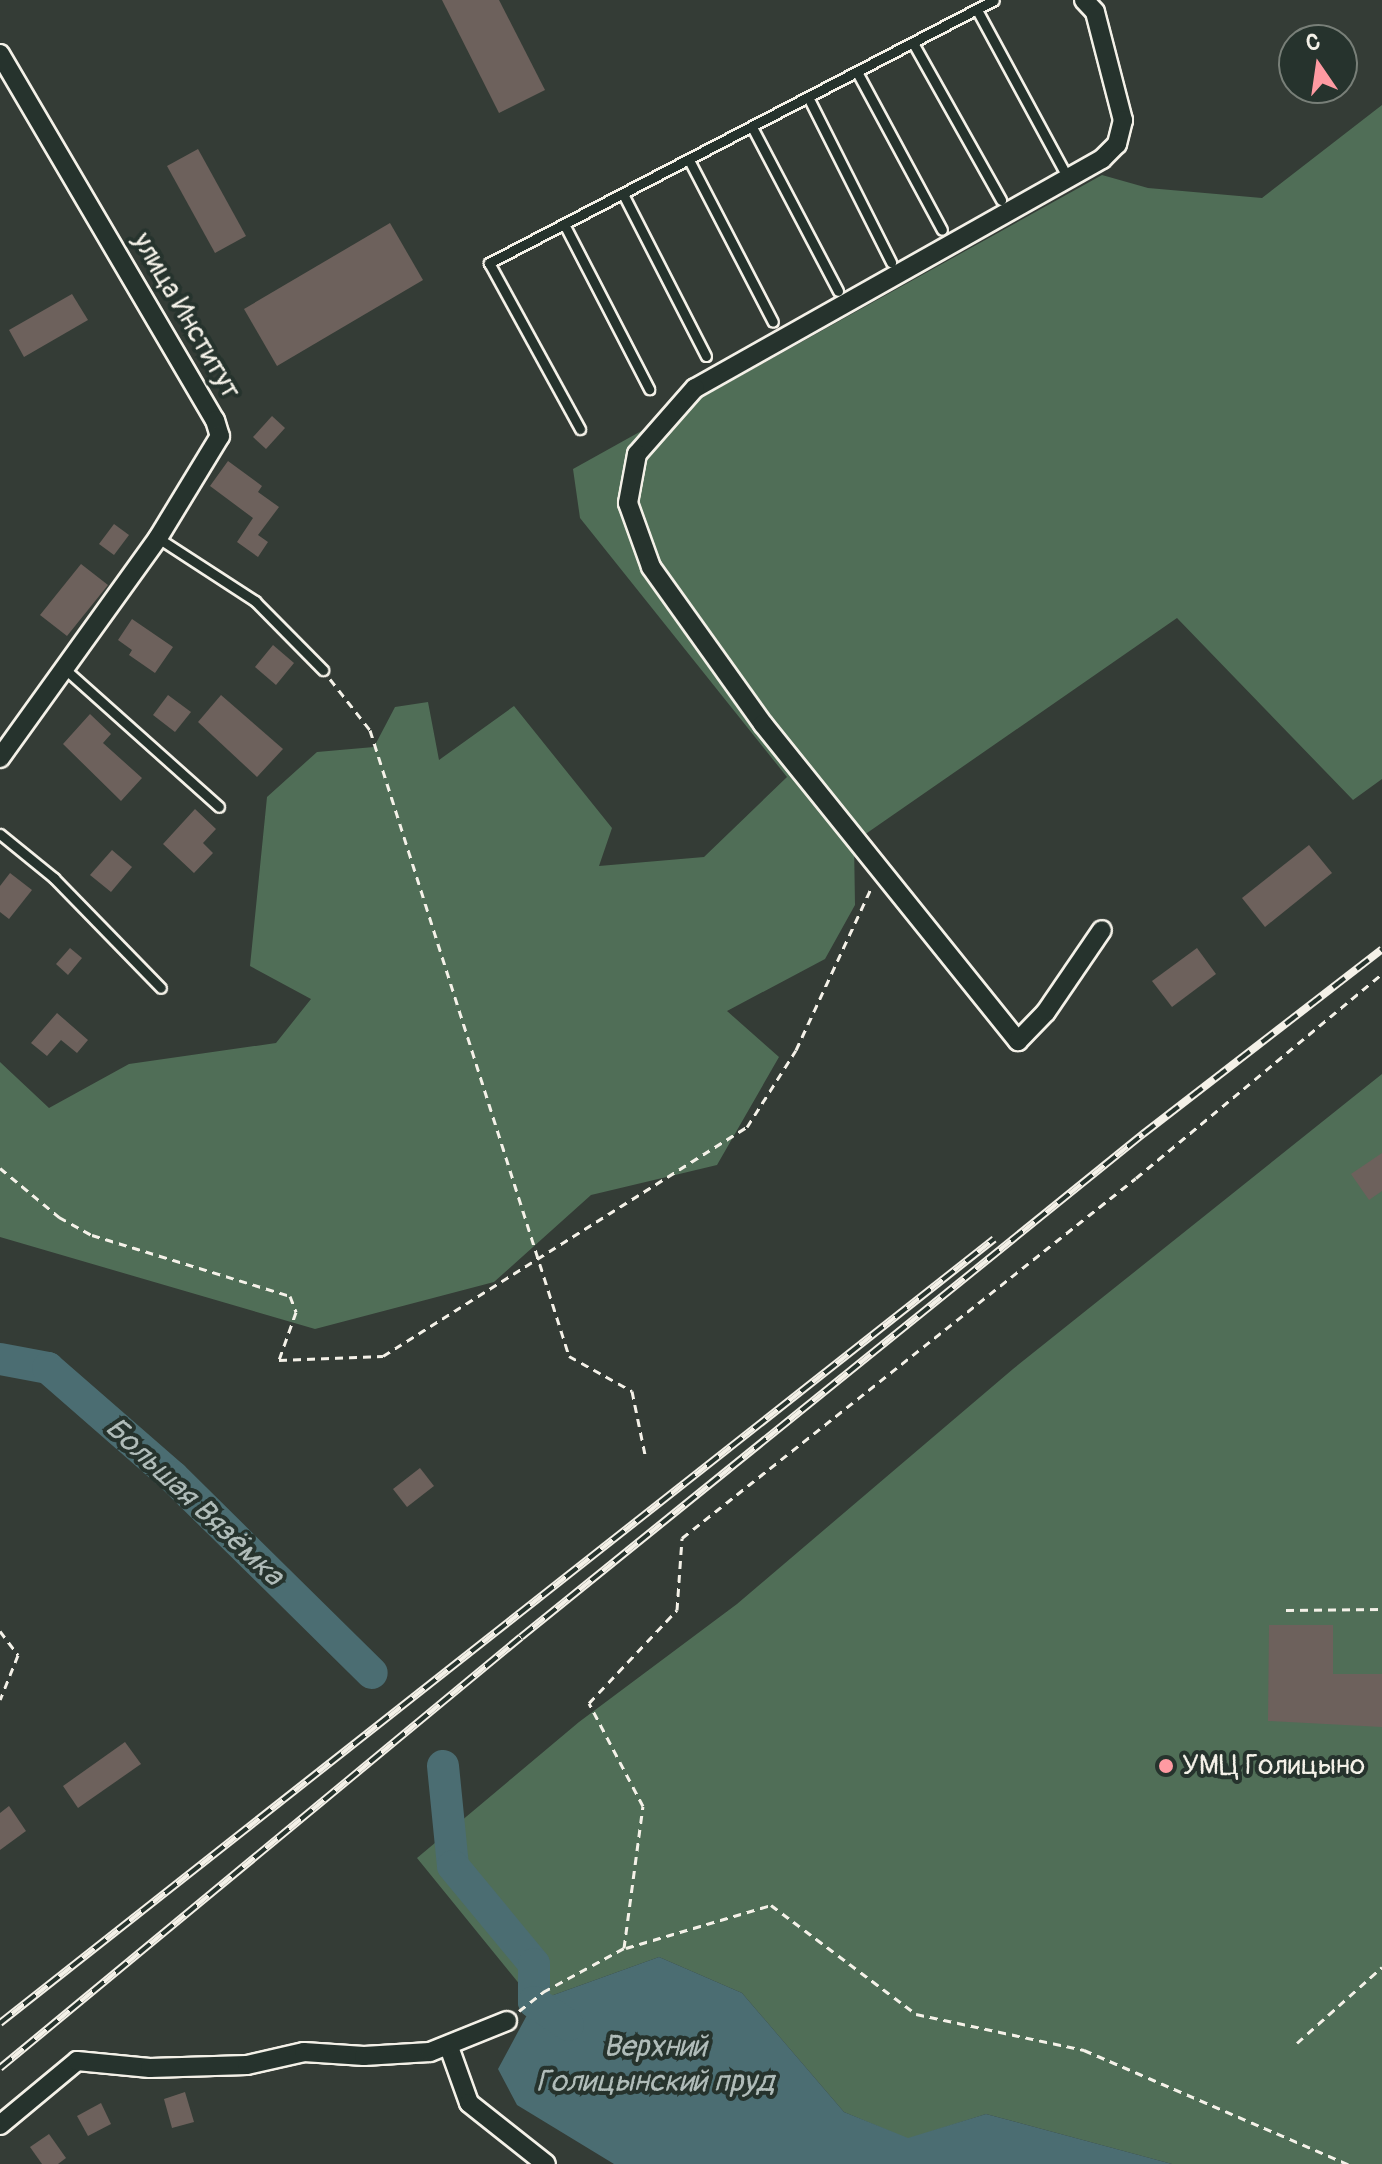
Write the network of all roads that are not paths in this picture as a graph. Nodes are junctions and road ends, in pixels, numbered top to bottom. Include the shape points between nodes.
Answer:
1 (994, 0) edge
2 (1084, 0) edge
3 (977, 10) junction
4 (913, 43) junction
5 (0, 54) edge
6 (857, 72) junction
7 (808, 97) junction
8 (752, 127) junction
9 (689, 160) junction
10 (1063, 169) dead end
11 (623, 194) junction
12 (1001, 200) dead end
13 (564, 224) junction
14 (942, 230) dead end
15 (891, 262) dead end
16 (838, 291) dead end
17 (773, 322) dead end
18 (706, 356) dead end
19 (649, 389) dead end
20 (580, 429) dead end
21 (158, 538) junction
22 (66, 670) junction
23 (323, 670) road end
24 (0, 758) edge
25 (219, 807) dead end
26 (0, 834) edge
27 (1102, 930) dead end
28 (161, 988) dead end
29 (507, 2021) road end
30 (449, 2047) junction
31 (0, 2125) edge
32 (546, 2164) edge

1 - 3 lane
2 - 27 street via 1095,12 1123,120 1117,144 1102,159 695,388 637,454 628,503 651,567 763,724 1018,1041 1046,1012
3 - 4 lane
3 - 10 lane
4 - 6 lane
4 - 12 lane
5 - 21 street, улица Институт via 215,420 220,436 213,454
6 - 7 lane
6 - 14 lane
7 - 8 lane
7 - 15 lane
8 - 9 lane
8 - 16 lane
9 - 11 lane
9 - 17 lane
11 - 13 lane
11 - 18 lane
13 - 19 lane
13 - 20 lane via 489,263
21 - 22 street, улица Институт
21 - 23 lane via 255,601
22 - 24 street, улица Институт
22 - 25 lane
26 - 28 lane via 54,878
29 - 30 street
30 - 31 street via 364,2056 304,2052 233,2066 150,2068 77,2061
30 - 32 street via 469,2103

